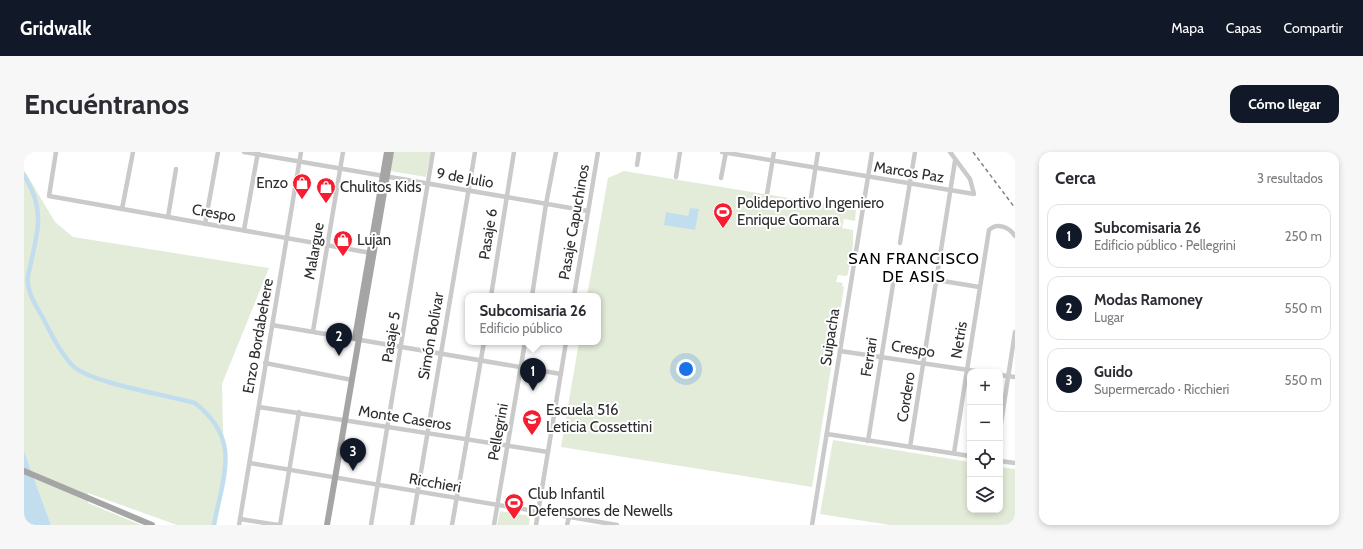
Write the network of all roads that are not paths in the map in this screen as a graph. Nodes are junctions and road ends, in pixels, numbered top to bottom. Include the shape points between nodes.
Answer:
1 (56, 152) edge
2 (133, 152) edge
3 (218, 152) edge
4 (244, 152) edge
5 (302, 152) edge
6 (343, 152) edge
7 (387, 152) edge
8 (391, 152) edge
9 (433, 152) edge
10 (475, 152) edge
11 (514, 152) edge
12 (556, 152) edge
13 (598, 152) edge
14 (639, 152) edge
15 (680, 152) edge
16 (725, 152) edge
17 (774, 152) edge
18 (818, 152) edge
19 (872, 152) edge
20 (915, 152) edge
21 (950, 152) edge
22 (258, 153) edge
23 (773, 160) junction
24 (955, 161) junction
25 (300, 162) junction
26 (637, 165) dead end
27 (816, 168) junction
28 (176, 169) dead end
29 (340, 169) junction
30 (385, 176) junction
31 (676, 177) dead end
32 (868, 177) junction
33 (721, 178) dead end
34 (428, 184) junction
35 (910, 184) junction
36 (952, 190) junction
37 (468, 191) junction
38 (767, 194) dead end
39 (506, 197) junction
40 (811, 197) dead end
41 (546, 204) junction
42 (122, 209) junction
43 (588, 211) junction
44 (168, 217) junction
45 (205, 224) junction
46 (244, 230) junction
47 (1015, 236) edge
48 (287, 238) junction
49 (900, 243) dead end
50 (328, 245) junction
51 (372, 253) junction
52 (894, 278) dead end
53 (937, 280) junction
54 (979, 287) junction
55 (491, 293) edge
56 (532, 293) edge
57 (574, 293) edge
58 (272, 325) junction
59 (313, 331) junction
60 (1015, 332) edge
61 (357, 339) junction
62 (484, 345) edge
63 (525, 345) edge
64 (566, 345) edge
65 (402, 347) junction
66 (840, 350) junction
67 (440, 354) junction
68 (882, 356) junction
69 (481, 361) junction
70 (266, 363) junction
71 (924, 363) junction
72 (521, 367) junction
73 (966, 370) junction
74 (561, 374) junction
75 (1003, 375) edge
76 (1008, 376) junction
77 (1015, 377) edge
78 (350, 380) junction
79 (259, 406) junction
80 (1003, 410) edge
81 (299, 412) junction
82 (343, 420) junction
83 (388, 427) junction
84 (427, 433) junction
85 (827, 434) junction
86 (468, 440) junction
87 (868, 441) junction
88 (508, 446) junction
89 (910, 447) junction
90 (548, 452) junction
91 (954, 453) junction
92 (967, 455) edge
93 (1003, 461) edge
94 (250, 463) junction
95 (1015, 463) edge
96 (289, 469) junction
97 (24, 471) edge
98 (333, 477) junction
99 (378, 485) junction
100 (417, 492) junction
101 (457, 499) junction
102 (498, 506) junction
103 (538, 512) junction
104 (568, 517) junction
105 (240, 519) junction
106 (599, 524) edge
107 (152, 525) edge
108 (239, 525) edge
109 (279, 525) edge
110 (323, 525) edge
111 (327, 525) edge
112 (371, 525) edge
113 (412, 525) edge
114 (452, 525) edge
115 (494, 525) edge
116 (536, 525) edge
117 (567, 525) edge
118 (617, 525) edge
119 (812, 525) edge

1 - 42 street, Crespo via 49,196
2 - 42 street
3 - 45 street
4 - 22 street, 9 de Julio
5 - 25 street, Enzo Bordabehere
6 - 29 street, Malargue
7 - 30 main road
8 - 30 main road
9 - 34 street, Pasaje 5
10 - 37 street, Simón Bolívar
11 - 39 street, Pasaje 6
12 - 41 street
13 - 43 street, Pasaje Capuchinos
14 - 26 street
15 - 31 street
16 - 23 street, Marcos Paz
16 - 33 street
17 - 23 street
18 - 27 street
19 - 32 street, Suipacha
20 - 35 street
21 - 24 street
22 - 25 street, 9 de Julio
22 - 46 street
23 - 27 street, Marcos Paz
23 - 38 street
24 - 36 street, Cordero
24 - 36 street, Marcos Paz via 970,179 974,194
25 - 29 street, 9 de Julio
25 - 48 street, Enzo Bordabehere
27 - 32 street, Marcos Paz
27 - 40 street
28 - 44 street
29 - 30 street, 9 de Julio
29 - 50 street, Malargue
30 - 34 street, 9 de Julio
30 - 51 main road
32 - 35 street, Marcos Paz
32 - 66 street, Suipacha
34 - 37 street, 9 de Julio
34 - 65 street, Pasaje 5
35 - 36 street, Marcos Paz
35 - 49 street
36 - 53 street, Cordero
37 - 39 street, 9 de Julio
37 - 67 street, Simón Bolívar
39 - 41 street, 9 de Julio
39 - 55 street, Pasaje 6
41 - 43 street, 9 de Julio
41 - 56 street
42 - 44 street, Crespo
43 - 57 street, Pasaje Capuchinos
44 - 45 street, Crespo
45 - 46 street, Crespo
46 - 48 street, Crespo
47 - 54 street, Netris via 998,226 989,230
48 - 50 street, Crespo
48 - 58 street, Enzo Bordabehere
50 - 51 street, Crespo
50 - 59 street, Malargue
51 - 61 main road
52 - 68 street, Ferrari
53 - 54 street
53 - 71 street, Cordero
54 - 73 street, Netris
58 - 59 street
58 - 70 street, Enzo Bordabehere
59 - 61 street
60 - 76 street
61 - 65 street
61 - 78 main road
62 - 69 street
63 - 72 street, Pellegrini
64 - 74 street
65 - 67 street
65 - 83 street, Pasaje 5
66 - 68 street, Crespo
66 - 85 street, Suipacha
67 - 69 street
67 - 84 street, Simón Bolívar
68 - 71 street, Crespo
68 - 87 street, Ferrari
69 - 72 street
69 - 86 street
70 - 78 street
70 - 79 street, Enzo Bordabehere
71 - 73 street, Crespo
71 - 89 street, Cordero
72 - 74 street
72 - 88 street, Pellegrini
73 - 91 street, Netris
74 - 90 street
75 - 76 street
76 - 77 street
76 - 80 street
78 - 82 main road
79 - 81 street, Monte Caseros
79 - 94 street, Enzo Bordabehere
81 - 82 street, Monte Caseros
81 - 96 street
82 - 83 street, Monte Caseros
82 - 98 main road
83 - 84 street, Monte Caseros
83 - 99 street, Pasaje 5
84 - 86 street, Monte Caseros
84 - 100 street, Simón Bolívar
85 - 87 street
85 - 119 street, Suipacha
86 - 88 street, Monte Caseros
86 - 101 street
87 - 89 street
88 - 90 street, Monte Caseros
88 - 102 street, Pellegrini
89 - 91 street
90 - 103 street
91 - 92 street
93 - 95 street
94 - 96 street, Ricchieri
94 - 105 street, Enzo Bordabehere
96 - 98 street, Ricchieri
96 - 109 street
97 - 107 main road
98 - 99 street, Ricchieri
98 - 110 main road
98 - 111 main road
99 - 100 street, Ricchieri
99 - 112 street, Pasaje 5
100 - 101 street, Ricchieri
100 - 113 street, Simón Bolívar
101 - 102 street, Ricchieri
101 - 114 street
102 - 103 street, Ricchieri
102 - 115 street, Pellegrini
103 - 104 street, Ricchieri
103 - 116 street
104 - 106 street, Ricchieri
104 - 117 street
105 - 108 street, Enzo Bordabehere
105 - 109 street
106 - 118 street, Ricchieri

